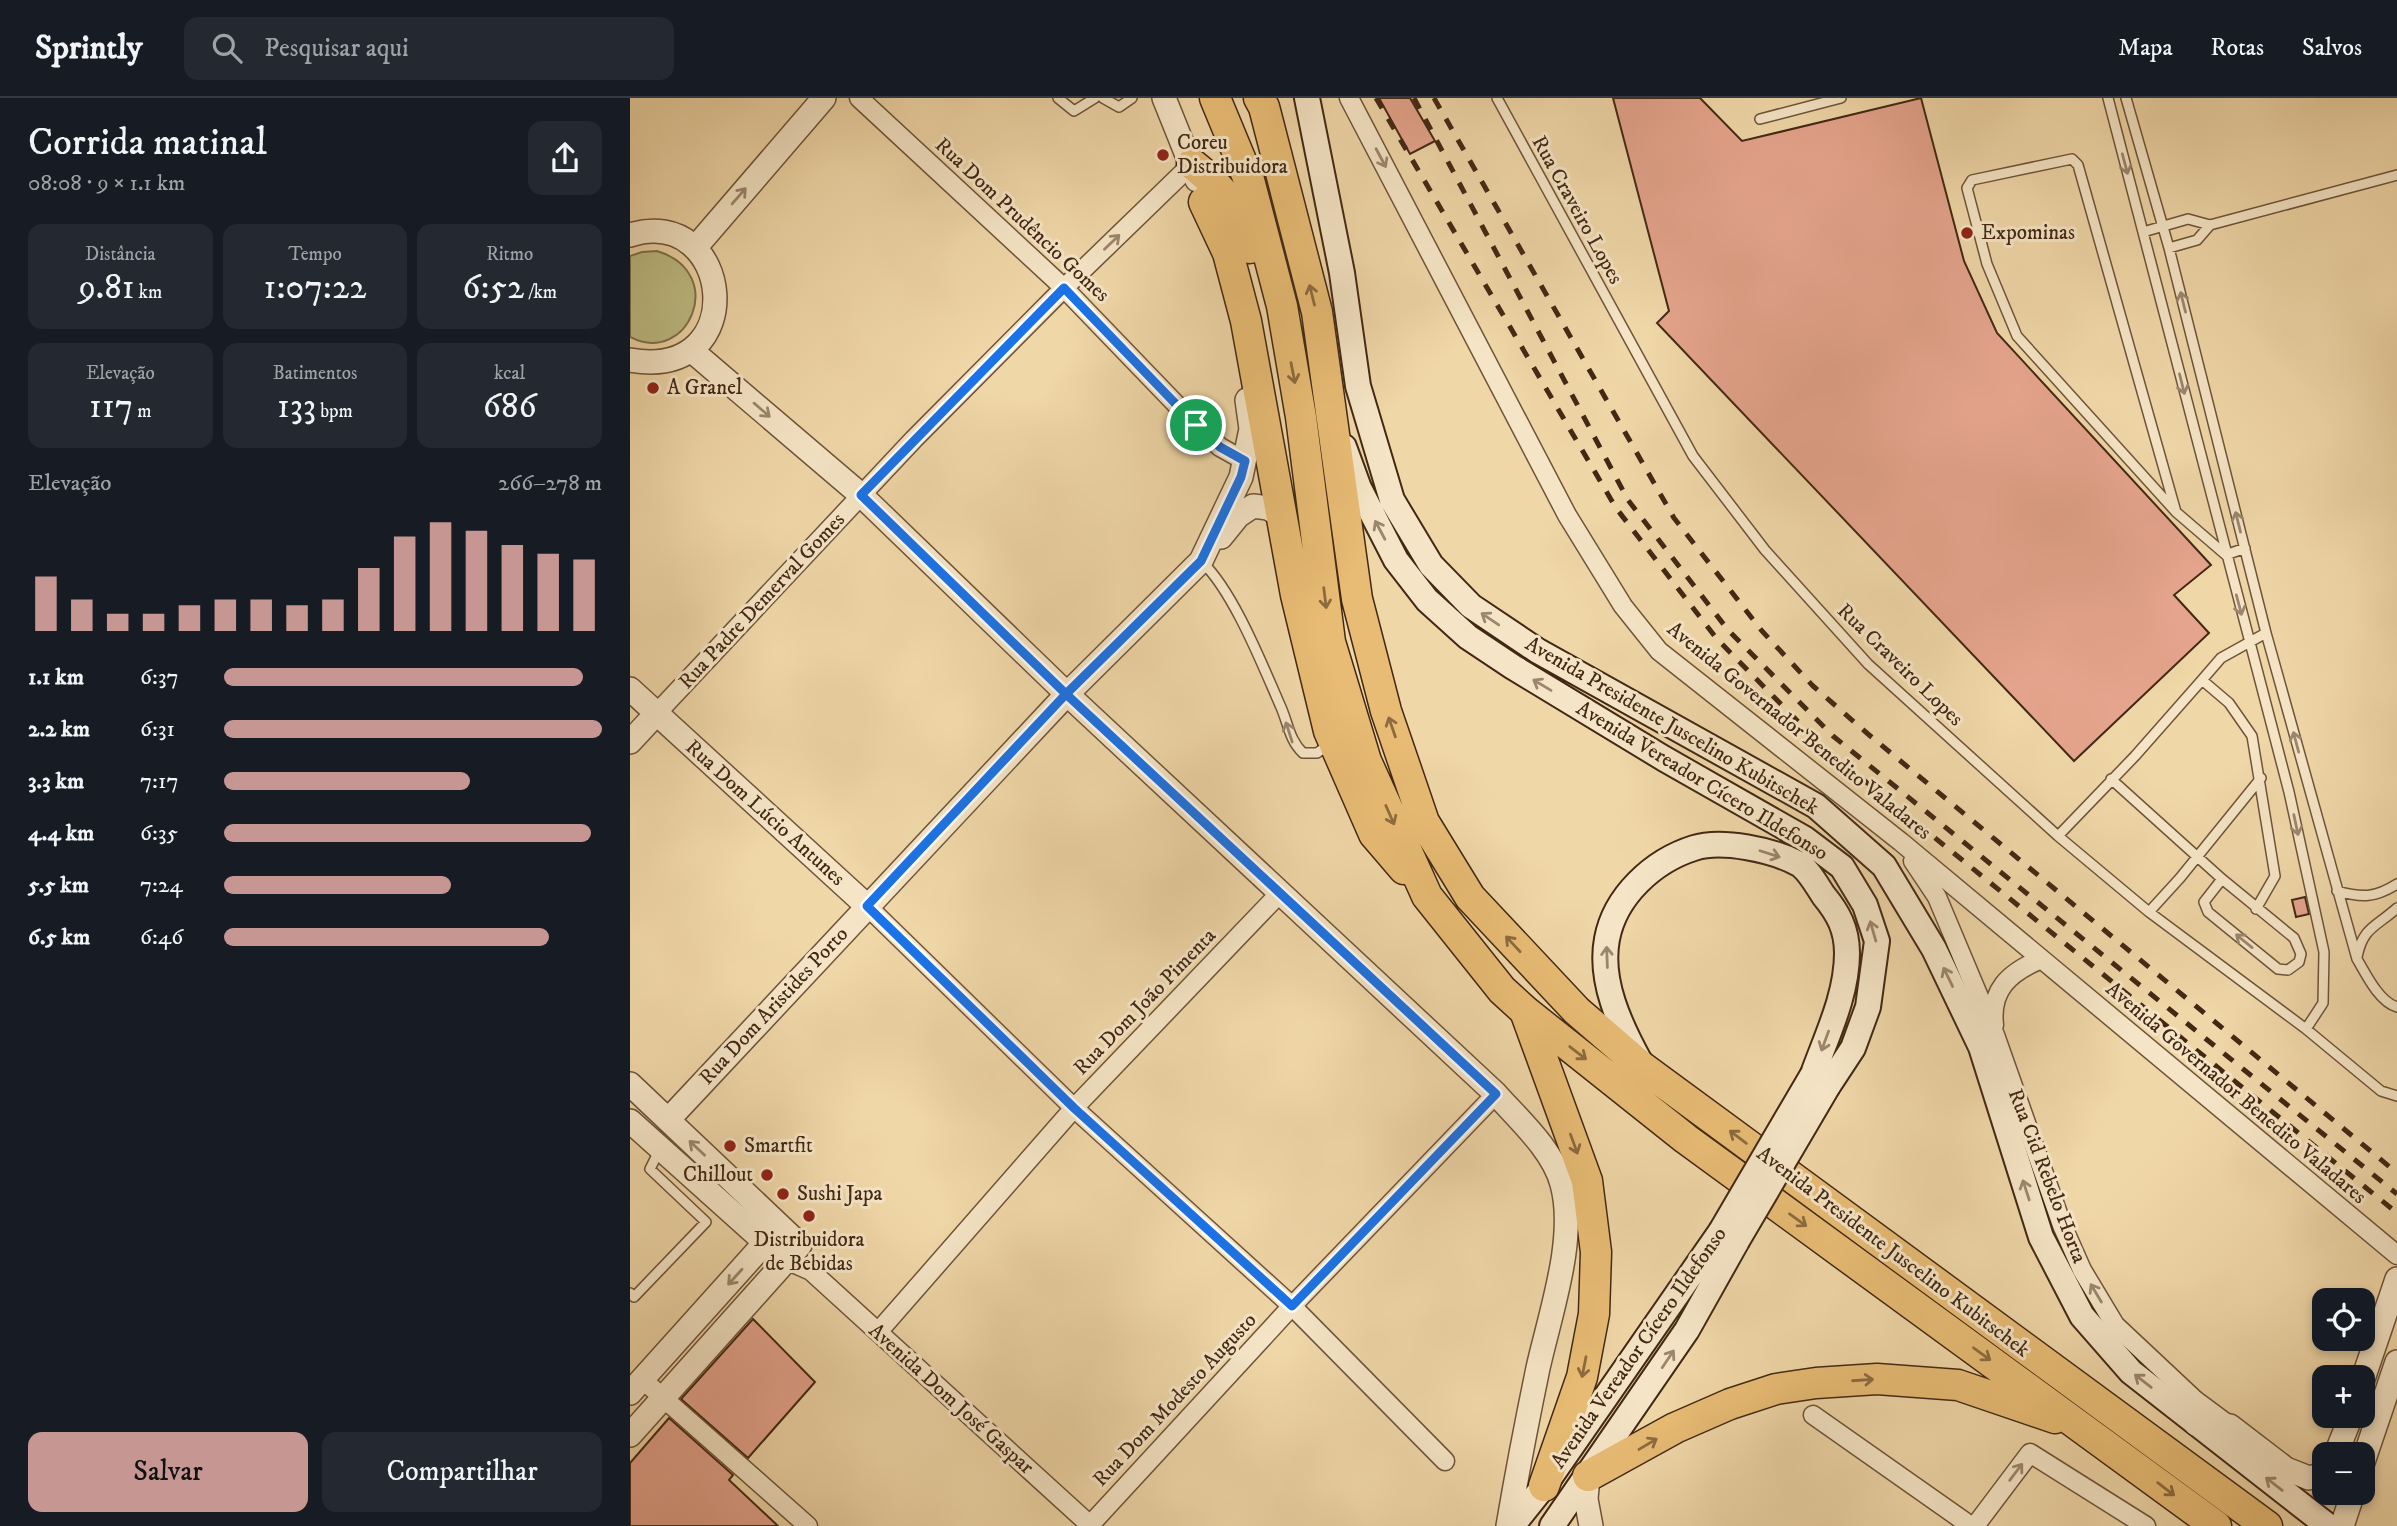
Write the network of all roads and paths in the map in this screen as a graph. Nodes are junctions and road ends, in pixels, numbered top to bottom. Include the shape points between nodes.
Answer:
1 (824, 98) edge
2 (859, 98) edge
3 (1058, 98) edge
4 (1095, 98) edge
5 (1103, 98) edge
6 (1132, 98) edge
7 (1164, 98) edge
8 (1215, 98) edge
9 (1307, 98) edge
10 (1349, 98) edge
11 (1497, 98) edge
12 (1841, 98) edge
13 (2108, 98) edge
14 (2127, 99) edge
15 (1262, 101) edge
16 (1760, 119) dead end
17 (1192, 164) junction
18 (2397, 176) edge
19 (1204, 202) junction
20 (2163, 225) junction
21 (2210, 225) junction
22 (2143, 232) junction
23 (630, 235) edge
24 (695, 248) junction
25 (2169, 248) junction
26 (1064, 288) junction
27 (1282, 306) junction
28 (691, 350) junction
29 (630, 360) edge
30 (1330, 411) junction
31 (1301, 417) junction
32 (1245, 461) junction
33 (861, 495) junction
34 (2176, 512) junction
35 (1282, 516) junction
36 (2245, 548) junction
37 (2226, 555) junction
38 (1201, 561) junction
39 (1296, 594) junction
40 (2266, 633) junction
41 (2249, 641) junction
42 (2202, 680) junction
43 (630, 689) edge
44 (1066, 694) junction
45 (656, 714) junction
46 (1329, 731) junction
47 (630, 742) edge
48 (2261, 778) junction
49 (2111, 779) junction
50 (2058, 836) junction
51 (1901, 842) junction
52 (2197, 857) junction
53 (2222, 879) junction
54 (2397, 884) edge
55 (2336, 891) junction
56 (1280, 893) junction
57 (1427, 896) junction
58 (867, 906) junction
59 (2397, 908) edge
60 (2256, 909) junction
61 (2149, 912) junction
62 (2357, 959) junction
63 (2039, 960) junction
64 (2397, 1007) edge
65 (1525, 1011) junction
66 (2306, 1029) junction
67 (1995, 1035) junction
68 (1643, 1067) junction
69 (1820, 1080) junction
70 (630, 1084) edge
71 (2013, 1084) junction
72 (1496, 1094) junction
73 (2397, 1096) edge
74 (1074, 1108) junction
75 (668, 1120) junction
76 (630, 1121) edge
77 (2007, 1132) junction
78 (660, 1149) junction
79 (773, 1235) junction
80 (1729, 1236) junction
81 (793, 1253) junction
82 (2397, 1255) edge
83 (2397, 1279) edge
84 (630, 1293) edge
85 (1292, 1306) junction
86 (878, 1332) junction
87 (2397, 1363) edge
88 (2368, 1365) edge
89 (637, 1387) edge
90 (665, 1398) junction
91 (1813, 1415) dead end
92 (2196, 1424) junction
93 (2230, 1426) junction
94 (2082, 1427) junction
95 (630, 1435) edge
96 (1522, 1442) junction
97 (2370, 1442) edge
98 (1444, 1461) dead end
99 (1588, 1476) junction
100 (2312, 1477) edge
101 (1544, 1486) junction
102 (2349, 1505) edge
103 (799, 1523) edge
104 (1090, 1525) edge
105 (1491, 1526) edge
106 (1510, 1526) edge
107 (1552, 1526) edge
108 (1591, 1526) edge
109 (1973, 1526) edge
110 (2147, 1526) edge
111 (2216, 1526) edge
112 (2267, 1526) edge
113 (2328, 1526) edge
114 (2342, 1526) edge

24 -> 1 street
2 - 26 street, Rua Dom Prudêncio Gomes
3 - 4 lane via 1074,111
5 - 6 lane via 1119,107
7 - 17 street
8 - 27 highway, Avenida Presidente Juscelino Kubitschek via 1249,180
77 -> 9 main road, Avenida Presidente Juscelino Kubitschek via 1981,1047 1934,949 1884,866 1816,806 1538,651 1471,606 1431,565 1392,500 1358,386 1342,273
10 -> 51 street, Avenida Governador Benedito Valadares via 1567,515 1623,606 1659,651
11 - 50 lane, Rua Craveiro Lopes via 1693,456 1765,550 1868,664
12 - 16 lane
13 -> 22 lane
14 - 20 lane
30 -> 15 highway, Avenida Presidente Juscelino Kubitschek via 1317,312
17 - 19 street
26 -> 17 street, Rua Padre Demerval Gomes
17 - 27 highway via 1231,201 1260,273
18 - 21 lane
19 - 32 street via 1239,341 1251,429
19 - 35 highway via 1228,253 1246,321
20 - 21 lane via 2188,219
20 - 22 lane
20 - 25 lane
21 - 25 lane via 2197,240
22 -> 37 lane
23 - 24 street via 655,231 676,236
24 - 28 street via 715,280 717,299 705,336
36 -> 25 lane
26 - 32 street, Rua Dom Prudêncio Gomes via 1196,425 1220,447
26 - 33 street, Rua Padre Demerval Gomes
27 -> 31 highway, Avenida Presidente Juscelino Kubitschek
28 - 29 street via 672,360
28 -> 33 street
68 -> 30 highway, Avenida Presidente Juscelino Kubitschek via 1577,1011 1470,897 1424,822 1386,710 1357,599
69 -> 30 main road, Avenida Vereador Cícero Ildefonso via 1853,1048 1868,1007 1877,941 1865,905 1842,867 1805,839 1468,637 1427,600 1396,560 1359,488
31 - 39 highway via 1294,522
31 -> 57 highway, Avenida Presidente Juscelino Kubitschek via 1330,642 1366,761
32 - 38 street, Rua Dom Aristides Porto
33 - 44 street
33 - 45 street, Rua Padre Demerval Gomes
34 - 34 lane via 2017,336 1987,264 1967,188 1972,180 2072,159 2078,165
34 - 37 lane
35 - 38 street, Rua Dom Aristides Porto via 1253,506 1238,516
35 - 39 highway
36 - 37 lane
36 - 40 lane
37 -> 41 lane
38 - 44 street, Rua Dom Aristides Porto
46 -> 38 lane via 1327,746 1317,753 1303,753 1293,744 1251,644 1227,597
39 - 46 highway
40 - 41 lane
55 -> 40 lane
41 - 42 lane via 2221,658
41 -> 66 lane via 2324,952 2323,1003
42 - 48 lane via 2229,703 2252,736
42 - 49 lane
43 - 45 street, Rua Dom Lúcio Antunes
44 - 56 street
44 - 58 street, Rua Dom Aristides Porto
45 - 47 street, Rua Padre Demerval Gomes
45 - 58 street, Rua Dom Lúcio Antunes
46 - 57 highway via 1374,834
48 - 52 lane
48 - 60 lane via 2275,876
49 - 50 lane
49 - 52 lane
50 - 61 lane, Rua Craveiro Lopes
51 - 63 street, Avenida Governador Benedito Valadares
51 - 67 street, Rua Cid Rebelo Horta via 1937,897
52 - 53 lane
52 - 61 lane
53 - 60 lane
60 -> 53 lane via 2299,944 2300,962 2288,970 2278,969 2204,906
54 - 55 lane via 2370,897
55 - 62 lane
56 - 72 street
56 - 74 street, Rua Dom João Pimenta
57 - 65 highway, Avenida Presidente Juscelino Kubitschek via 1502,990
58 - 74 street, Rua Dom Lúcio Antunes
58 - 75 street, Rua Dom Aristides Porto
59 - 62 lane via 2360,940
61 - 66 lane, Rua Craveiro Lopes
62 - 64 lane via 2375,988
63 - 67 street, Rua Cid Rebelo Horta via 2016,970 2000,988 1993,1011
63 - 82 street, Avenida Governador Benedito Valadares
65 -> 94 highway, Avenida Presidente Juscelino Kubitschek via 1686,1139
65 -> 101 highway via 1587,1181 1596,1252 1594,1314 1582,1377
66 - 73 lane, Rua Craveiro Lopes via 2381,1091
67 - 71 street, Rua Cid Rebelo Horta
68 -> 69 main road, Avenida Vereador Cícero Ildefonso via 1617,1021 1608,976 1606,940 1618,905 1650,870 1695,847 1742,846 1800,864 1841,917 1847,950 1845,986
112 -> 68 highway, Avenida Presidente Juscelino Kubitschek
69 - 80 main road, Avenida Vereador Cícero Ildefonso, bridge
70 - 75 street, Avenida Dom José Gaspar
71 - 77 street
93 -> 71 street, Rua Cid Rebelo Horta via 2195,1400 2115,1325 2062,1225
72 - 85 street, Rua Dom Modesto Augusto
72 - 96 street via 1546,1152 1562,1183 1567,1219
74 - 85 street, Rua Dom Lúcio Antunes
74 - 86 street, Rua Dom João Pimenta
79 -> 75 street, Avenida Dom José Gaspar
76 - 78 street, Avenida Dom José Gaspar
92 -> 77 main road, Avenida Presidente Juscelino Kubitschek via 2131,1371 2082,1316 2041,1237
78 - 79 street, Avenida Dom José Gaspar
78 - 84 lane via 651,1164 652,1173 706,1222 634,1297
79 - 81 street, Avenida Dom José Gaspar
79 -> 89 street
99 -> 80 main road, Avenida Vereador Cícero Ildefonso via 1687,1329
80 - 101 main road, Avenida Vereador Cícero Ildefonso
81 - 86 street, Avenida Dom José Gaspar
81 - 90 street
83 - 88 street
85 - 98 street, Rua Dom Lúcio Antunes
85 - 104 street, Rua Dom Modesto Augusto
86 - 104 street, Avenida Dom José Gaspar
87 - 97 street
89 - 90 street
90 - 95 street
90 - 103 street
91 - 109 street
92 - 93 street
113 -> 92 main road, Avenida Presidente Juscelino Kubitschek
93 - 100 street, Rua Cid Rebelo Horta via 2286,1469
99 -> 94 highway via 1730,1404 1776,1389 1816,1383 1877,1379 1958,1385
94 -> 111 highway, Avenida Presidente Juscelino Kubitschek
96 - 105 street
96 - 106 street
99 - 107 main road, Avenida Vereador Cícero Ildefonso
99 - 108 street
101 - 106 main road, Avenida Vereador Cícero Ildefonso
102 - 114 street
109 -> 110 street via 2030,1453

